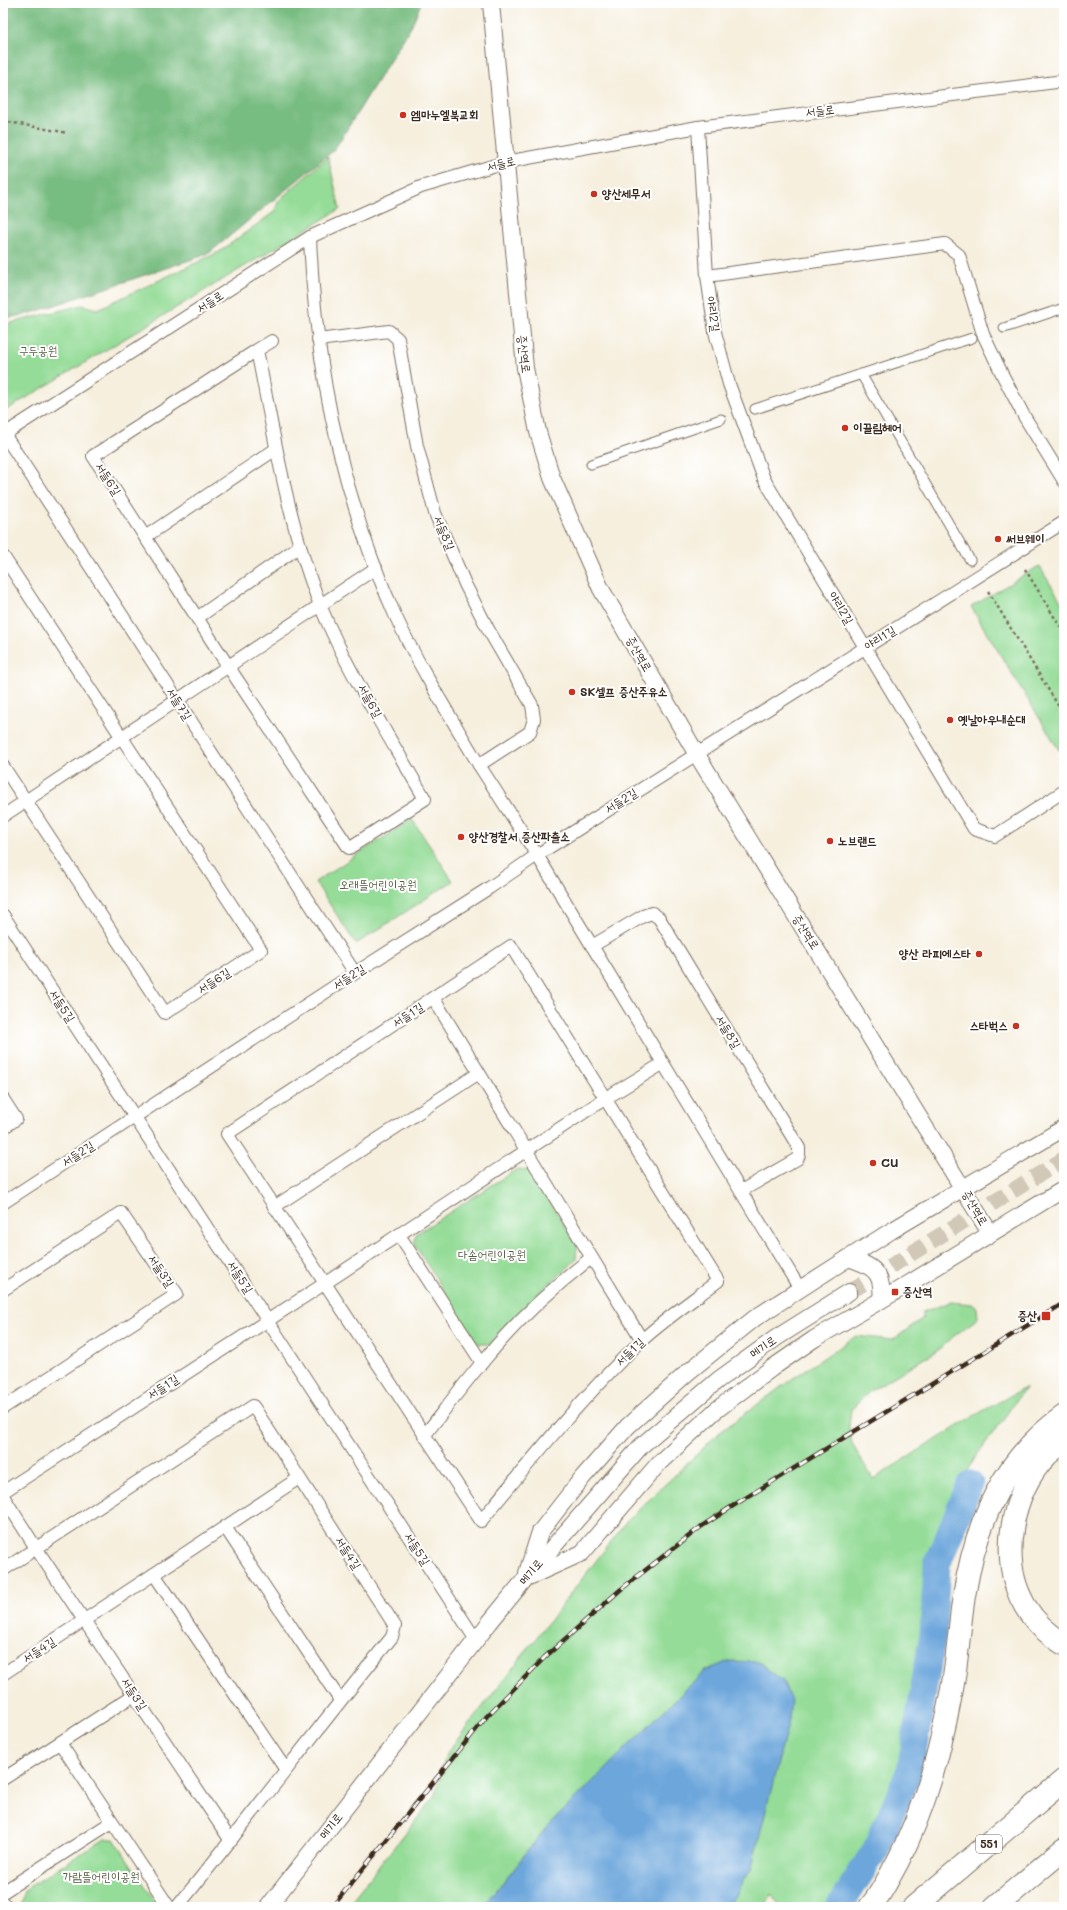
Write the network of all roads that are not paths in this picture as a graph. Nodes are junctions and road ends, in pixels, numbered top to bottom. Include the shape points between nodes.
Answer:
1 (491, 3) edge
2 (1064, 81) edge
3 (698, 126) junction
4 (506, 162) junction
5 (310, 237) junction
6 (707, 276) junction
7 (1064, 308) edge
8 (1004, 328) dead end
9 (972, 338) dead end
10 (318, 340) junction
11 (272, 341) dead end
12 (257, 350) junction
13 (861, 374) junction
14 (755, 409) dead end
15 (721, 419) dead end
16 (3, 434) edge
17 (276, 449) junction
18 (591, 464) dead end
19 (1064, 481) edge
20 (1064, 522) edge
21 (145, 536) junction
22 (300, 546) junction
23 (3, 556) edge
24 (970, 560) dead end
25 (376, 568) junction
26 (320, 605) junction
27 (197, 618) junction
28 (864, 648) junction
29 (228, 666) junction
30 (177, 700) junction
31 (122, 737) junction
32 (696, 753) junction
33 (479, 765) junction
34 (3, 766) edge
35 (1064, 791) edge
36 (26, 801) junction
37 (3, 816) edge
38 (537, 855) junction
39 (3, 915) edge
40 (592, 946) junction
41 (355, 973) junction
42 (434, 999) junction
43 (662, 1064) junction
44 (479, 1073) junction
45 (606, 1098) junction
46 (3, 1099) edge
47 (134, 1116) junction
48 (3, 1128) edge
49 (1064, 1128) edge
50 (526, 1151) junction
51 (963, 1189) junction
52 (1064, 1189) edge
53 (742, 1191) junction
54 (3, 1203) edge
55 (274, 1207) junction
56 (990, 1234) junction
57 (399, 1235) junction
58 (591, 1258) junction
59 (848, 1258) junction
60 (324, 1284) junction
61 (800, 1289) junction
62 (3, 1290) edge
63 (849, 1292) tunnel mouth
64 (881, 1300) junction
65 (268, 1319) junction
66 (642, 1340) junction
67 (482, 1363) junction
68 (3, 1408) edge
69 (1064, 1416) edge
70 (424, 1436) junction
71 (1064, 1441) edge
72 (299, 1478) junction
73 (3, 1492) edge
74 (3, 1496) edge
75 (224, 1527) junction
76 (36, 1548) junction
77 (3, 1570) edge
78 (154, 1574) junction
79 (526, 1578) junction
80 (85, 1620) junction
81 (476, 1640) junction
82 (1064, 1644) edge
83 (3, 1674) edge
84 (134, 1695) junction
85 (340, 1700) junction
86 (60, 1743) junction
87 (286, 1770) junction
88 (3, 1779) edge
89 (1064, 1780) edge
90 (112, 1822) junction
91 (231, 1841) junction
92 (1064, 1849) edge
93 (1064, 1866) edge
94 (3, 1892) edge
95 (3, 1903) edge
96 (8, 1907) edge
97 (168, 1907) edge
98 (177, 1907) edge
99 (268, 1907) edge
100 (870, 1907) edge
101 (914, 1907) edge
102 (995, 1907) edge
103 (1015, 1907) edge

1 - 4 street, 증산역로
2 - 3 street, 서들로
3 - 4 street, 서들로
3 - 6 street, 야리2길
4 - 5 street, 서들로 via 421,187
4 - 32 street, 증산역로 via 525,368 538,432 552,478 601,589
5 - 10 street via 312,292
5 - 16 street, 서들로
6 - 19 street via 945,244 960,255 983,334 1024,416
6 - 28 street, 야리2길 via 717,340 737,408 764,479
7 - 8 street
9 - 13 street
10 - 25 street via 331,414 353,504
10 - 33 street, 서들8길 via 389,331 398,339 417,446 436,513 465,584 532,705 534,719 530,732
11 - 12 street, 서들6길
12 - 17 street, 서들6길
12 - 21 street, 서들6길 via 93,456
13 - 14 street
13 - 24 street
15 - 18 street
16 - 30 street, 서들7길
17 - 21 street
17 - 22 street, 서들6길
20 - 28 street, 야리1길
21 - 27 street, 서들6길
22 - 26 street, 서들6길
22 - 27 street
23 - 31 street, 서들6길
25 - 26 street
25 - 33 street via 395,615 423,672
26 - 29 street
26 - 29 street, 서들6길 via 345,657 425,799 349,848
27 - 29 street, 서들6길
28 - 32 street, 야리1길
28 - 35 street, 야리2길 via 974,829 995,836
29 - 30 street
30 - 31 street
30 - 41 street, 서들7길
31 - 36 street
31 - 36 street, 서들6길 via 261,950 165,1013
32 - 38 street, 서들2길
32 - 51 street, 증산역로
33 - 38 street
34 - 36 street, 서들6길
36 - 37 street
38 - 40 street
38 - 41 street, 서들2길
39 - 47 street, 서들5길
40 - 43 street
40 - 53 street, 서들8길 via 652,913 659,918 667,931 799,1148 796,1159
41 - 47 street, 서들2길
42 - 44 street
42 - 45 street, 서들1길 via 511,946
42 - 55 street, 서들1길 via 227,1134
43 - 45 street, 서들1길
43 - 53 street
44 - 50 street
44 - 55 street
45 - 50 street, 서들1길
45 - 66 street, 서들1길 via 718,1280
46 - 48 street via 16,1119
47 - 54 street, 서들2길
47 - 65 street, 서들5길
49 - 51 street
50 - 57 street, 서들1길
50 - 58 street
51 - 56 street, 증산역로
51 - 59 street
52 - 56 street
53 - 61 street
55 - 60 street, 서들1길
56 - 64 street
57 - 60 street, 서들1길
57 - 67 street
58 - 66 street
58 - 67 street via 531,1310
59 - 61 street
59 - 64 street via 875,1270 882,1286
60 - 65 street, 서들1길
60 - 70 street, 서들1길
61 - 79 street via 755,1318 693,1368 628,1426 583,1477 540,1532
62 - 68 street, 서들3길 via 121,1213 176,1294
63 - 79 street, 메기로 via 776,1338 718,1380 641,1446
64 - 79 street via 814,1339 715,1411 659,1463 582,1553
65 - 73 street, 서들1길
65 - 81 street, 서들5길
66 - 70 street, 서들1길 via 562,1422 481,1521
67 - 70 street
69 - 100 highway via 1023,1451 1010,1469 995,1495 976,1542 964,1595 952,1688 935,1769 910,1836 881,1894
71 - 82 highway via 1047,1455 1024,1488 1015,1516 1011,1544 1015,1583 1024,1605 1034,1620
72 - 75 street, 서들4길
72 - 76 street via 252,1406
72 - 85 street, 서들4길 via 395,1626 392,1637
74 - 76 street, 서들3길
75 - 78 street, 서들4길
75 - 85 street
76 - 77 street
76 - 80 street, 서들3길
78 - 80 street, 서들4길
78 - 87 street
79 - 81 street, 메기로
80 - 83 street, 서들4길
80 - 84 street, 서들3길
81 - 99 street, 메기로
84 - 86 street
84 - 91 street, 서들3길
85 - 87 street, 서들4길
86 - 88 street
86 - 90 street
87 - 91 street, 서들4길
89 - 101 highway, 551
90 - 94 street
90 - 97 street
91 - 98 street, 서들4길
92 - 102 highway
93 - 103 highway
95 - 96 street

